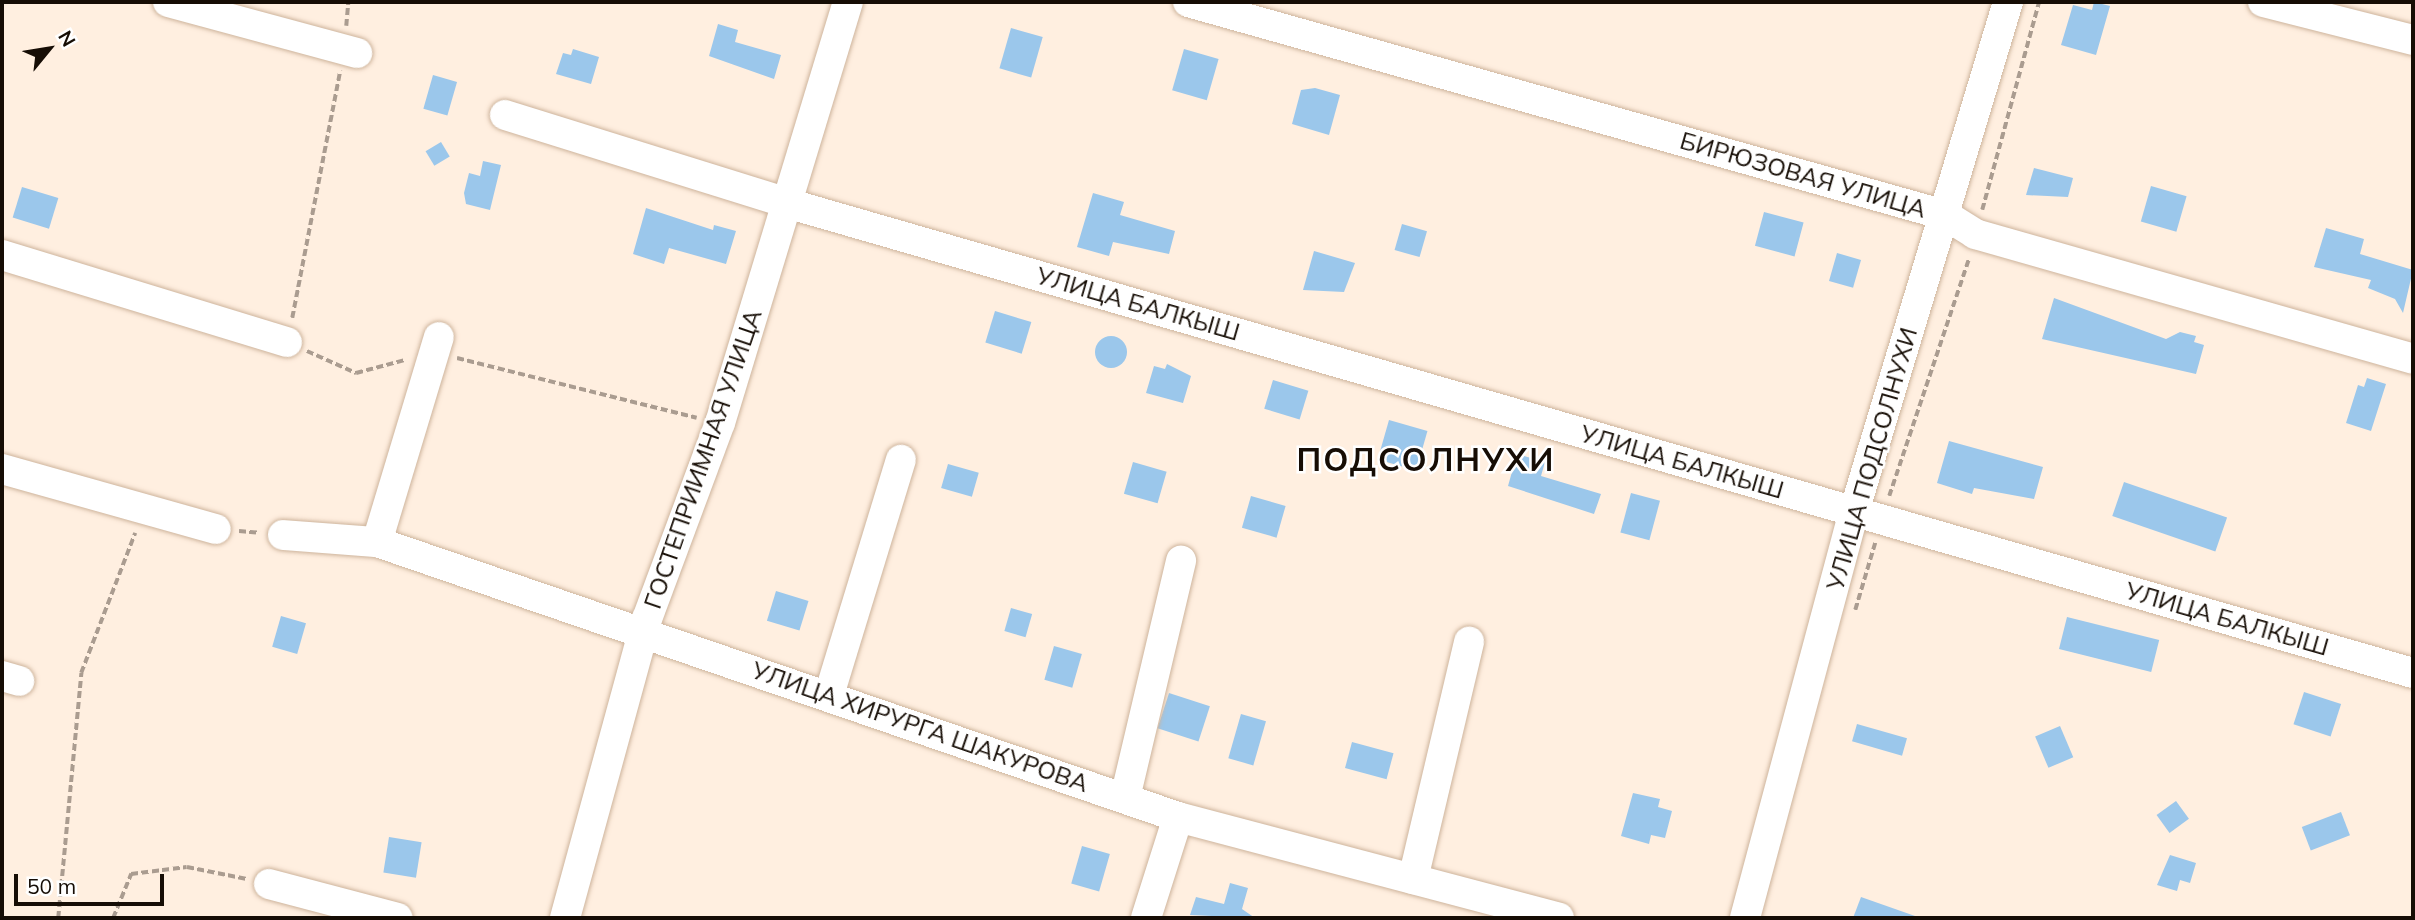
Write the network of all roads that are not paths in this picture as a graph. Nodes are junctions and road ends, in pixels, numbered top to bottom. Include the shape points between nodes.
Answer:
1 (168, 2) edge
2 (848, 2) edge
3 (1188, 2) edge
4 (2008, 2) edge
5 (2263, 2) edge
6 (2413, 40) edge
7 (351, 51) road end
8 (505, 115) dead end
9 (790, 204) junction
10 (1945, 215) junction
11 (2, 255) edge
12 (287, 342) road end
13 (437, 344) road end
14 (2413, 359) edge
15 (901, 460) dead end
16 (2, 469) edge
17 (1868, 516) junction
18 (216, 529) road end
19 (283, 535) road end
20 (377, 542) junction
21 (1181, 561) dead end
22 (647, 631) junction
23 (1469, 642) dead end
24 (2413, 673) edge
25 (829, 695) junction
26 (1125, 799) junction
27 (1178, 817) junction
28 (1413, 879) junction
29 (270, 884) road end
30 (398, 918) edge
31 (565, 918) edge
32 (1146, 918) edge
33 (1559, 918) edge
34 (1745, 918) edge

1 - 7 street
2 - 9 street, ГОСТЕПРИИМНАЯ УЛИЦА
3 - 10 street, БИРЮЗОВАЯ УЛИЦА
4 - 10 street, УЛИЦА ПОДСОЛНУХИ
5 - 6 street
8 - 9 street, УЛИЦА БАЛКЫШ
9 - 17 street, УЛИЦА БАЛКЫШ
9 - 22 street, ГОСТЕПРИИМНАЯ УЛИЦА
10 - 14 street, БИРЮЗОВАЯ УЛИЦА via 1975,234
10 - 17 street, УЛИЦА ПОДСОЛНУХИ
11 - 12 street
13 - 20 street
15 - 25 street
16 - 18 street
17 - 24 street, УЛИЦА БАЛКЫШ
17 - 34 street, УЛИЦА ПОДСОЛНУХИ
19 - 20 street, УЛИЦА ХИРУРГА ШАКУРОВА
20 - 22 street, УЛИЦА ХИРУРГА ШАКУРОВА
21 - 26 street
22 - 25 street, УЛИЦА ХИРУРГА ШАКУРОВА
22 - 31 street, ГОСТЕПРИИМНАЯ УЛИЦА
23 - 28 street
25 - 26 street, УЛИЦА ХИРУРГА ШАКУРОВА
26 - 27 street, УЛИЦА ХИРУРГА ШАКУРОВА
27 - 28 street, УЛИЦА ХИРУРГА ШАКУРОВА
27 - 32 street
28 - 33 street, УЛИЦА ХИРУРГА ШАКУРОВА
29 - 30 street

